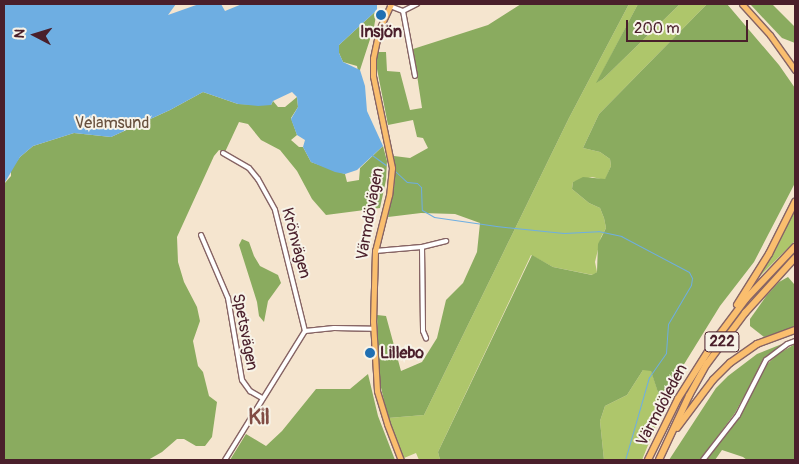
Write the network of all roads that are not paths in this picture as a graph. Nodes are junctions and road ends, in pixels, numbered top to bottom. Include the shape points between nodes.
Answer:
1 (417, 4) edge
2 (742, 4) edge
3 (390, 5) edge
4 (403, 11) junction
5 (795, 70) edge
6 (415, 76) dead end
7 (223, 153) dead end
8 (795, 202) edge
9 (200, 236) dead end
10 (446, 240) dead end
11 (422, 247) junction
12 (795, 247) edge
13 (375, 251) junction
14 (795, 258) edge
15 (373, 329) junction
16 (795, 330) edge
17 (305, 331) junction
18 (426, 338) dead end
19 (795, 341) edge
20 (714, 342) junction
21 (262, 398) junction
22 (668, 440) junction
23 (225, 460) edge
24 (401, 460) edge
25 (648, 460) edge
26 (659, 460) edge
27 (703, 460) edge

1 - 4 street
2 - 5 main road
3 - 4 street
3 - 13 main road, Värmdövägen via 379,30 373,58 373,76 392,168
4 - 6 street
7 - 17 street, Krönvägen via 249,168 276,210
8 - 20 highway via 769,254
9 - 21 street, Spetsvägen via 228,298 242,380 250,391
10 - 11 street
11 - 13 street
11 - 18 street via 423,331
12 - 20 highway, Värmdöleden / 222 via 746,299
13 - 15 main road, Värmdövägen
14 - 22 highway, Värmdöleden / 222 via 764,290 726,338 689,396
15 - 17 street
15 - 24 main road, Värmdövägen via 377,390 386,424
16 - 22 highway via 757,344 730,363 693,404
17 - 21 street
19 - 27 street via 766,360 738,414
20 - 25 highway, Värmdöleden / 222 via 678,399
21 - 23 street
22 - 26 highway, Värmdöleden / 222

